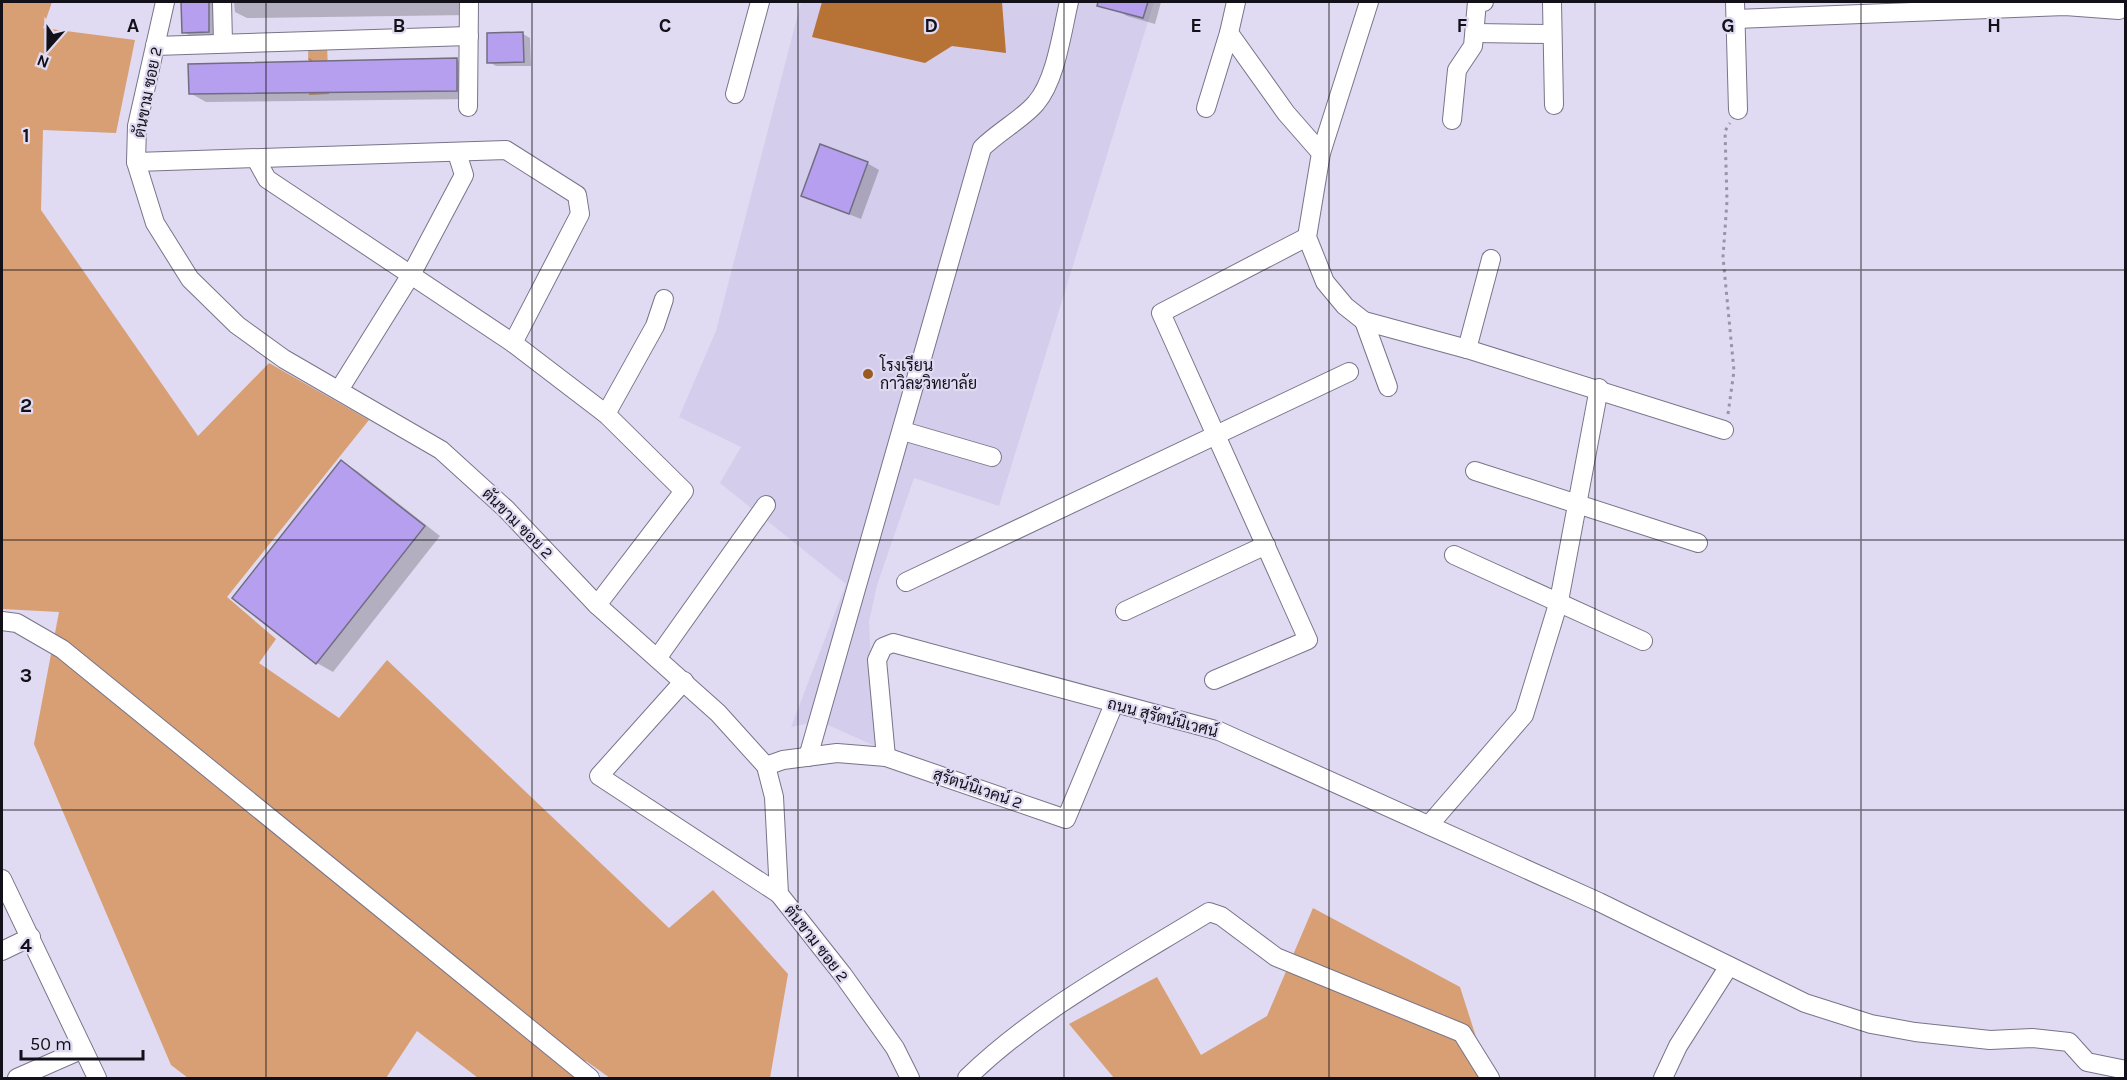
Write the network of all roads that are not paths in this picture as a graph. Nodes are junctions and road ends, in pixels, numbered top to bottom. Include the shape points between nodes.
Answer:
1 (165, 2) edge
2 (222, 2) edge
3 (469, 2) edge
4 (1070, 2) edge
5 (1236, 2) edge
6 (1369, 2) edge
7 (1484, 2) edge
8 (1552, 2) edge
9 (755, 4) edge
10 (1736, 10) edge
11 (2119, 10) dead end
12 (1229, 33) junction
13 (1474, 33) junction
14 (1551, 34) junction
15 (469, 36) junction
16 (223, 42) junction
17 (155, 46) junction
18 (735, 94) dead end
19 (1554, 105) dead end
20 (468, 107) dead end
21 (1206, 108) dead end
22 (1738, 110) road end
23 (1452, 120) dead end
24 (457, 153) junction
25 (1321, 153) junction
26 (256, 159) junction
27 (136, 162) junction
28 (1307, 237) junction
29 (1491, 259) dead end
30 (412, 273) junction
31 (664, 299) dead end
32 (1364, 321) junction
33 (513, 343) junction
34 (1467, 349) junction
35 (1349, 372) dead end
36 (1388, 387) dead end
37 (1599, 388) junction
38 (339, 390) junction
39 (606, 414) junction
40 (1724, 430) road end
41 (903, 431) junction
42 (1216, 434) junction
43 (992, 457) dead end
44 (1475, 471) dead end
45 (1576, 502) junction
46 (766, 505) dead end
47 (1698, 543) dead end
48 (1266, 545) junction
49 (1454, 555) dead end
50 (906, 582) dead end
51 (1559, 601) junction
52 (597, 605) junction
53 (1125, 611) dead end
54 (2, 621) edge
55 (1643, 641) dead end
56 (658, 657) junction
57 (1214, 680) dead end
58 (684, 681) junction
59 (1114, 704) junction
60 (808, 757) junction
61 (886, 757) junction
62 (766, 766) junction
63 (1429, 825) junction
64 (2, 879) edge
65 (778, 894) junction
66 (32, 937) junction
67 (2, 951) edge
68 (1729, 966) junction
69 (83, 1049) junction
70 (2126, 1070) edge
71 (17, 1078) edge
72 (98, 1078) edge
73 (590, 1078) edge
74 (910, 1078) edge
75 (967, 1078) edge
76 (1490, 1078) edge
77 (1663, 1078) edge

1 - 17 street, ตันขาม ซอย 2
2 - 16 street
3 - 15 street
4 - 41 street via 1048,82 1036,104 982,148
5 - 12 street
6 - 25 street
7 - 13 street via 1477,2
8 - 14 street
9 - 18 street
10 - 11 street via 2066,6
10 - 22 street
12 - 21 street
12 - 25 street
13 - 14 street
13 - 23 street via 1473,46 1457,70
14 - 19 street
15 - 16 street
15 - 20 street
16 - 17 street
17 - 27 street, ตันขาม ซอย 2 via 137,126
24 - 26 street
24 - 30 street via 464,175
24 - 33 street via 506,150 577,195 580,214
25 - 28 street
26 - 27 street
26 - 30 street via 267,179
27 - 38 street, ตันขาม ซอย 2 via 155,223 190,279 237,325 284,359
28 - 32 street via 1325,282
28 - 42 street via 1161,313
29 - 34 street
30 - 33 street
30 - 38 street
31 - 39 street via 655,326
32 - 34 street
32 - 36 street
33 - 39 street
34 - 37 street
35 - 42 street
37 - 40 street
37 - 45 street
38 - 52 street, ตันขาม ซอย 2 via 441,450 506,509
39 - 52 street via 684,491
41 - 43 street
41 - 60 street
42 - 48 street
42 - 50 street
44 - 45 street
45 - 47 street
45 - 51 street
46 - 56 street
48 - 53 street
48 - 57 street via 1308,640
49 - 51 street
51 - 55 street
51 - 63 street via 1524,716
52 - 56 street, ตันขาม ซอย 2
54 - 73 street via 17,623 62,649
56 - 58 street, ตันขาม ซอย 2
58 - 62 street, ตันขาม ซอย 2
58 - 65 street via 599,776
59 - 61 street, สุรัตน์นิเวคน์ 2 via 1066,819
59 - 61 street, ถนน สุรัตน์นิเวศน์ via 893,643 883,647 877,660
59 - 63 street, ถนน สุรัตน์นิเวศน์ via 1219,731
60 - 61 street, สุรัตน์นิเวคน์ 2 via 837,753
60 - 62 street, สุรัตน์นิเวคน์ 2
62 - 65 street, ตันขาม ซอย 2 via 774,797
63 - 68 street, ถนน สุรัตน์นิเวศน์
64 - 66 street
65 - 74 street, ตันขาม ซอย 2 via 843,975 895,1048
66 - 67 street
66 - 69 street
68 - 70 street, ถนน สุรัตน์นิเวศน์ via 1805,1002 1871,1024 1990,1040 2032,1038 2069,1042 2086,1062
68 - 77 street via 1678,1046
69 - 71 street
69 - 72 street
75 - 76 street via 1000,1046 1066,1000 1209,912 1221,916 1276,957 1462,1033

